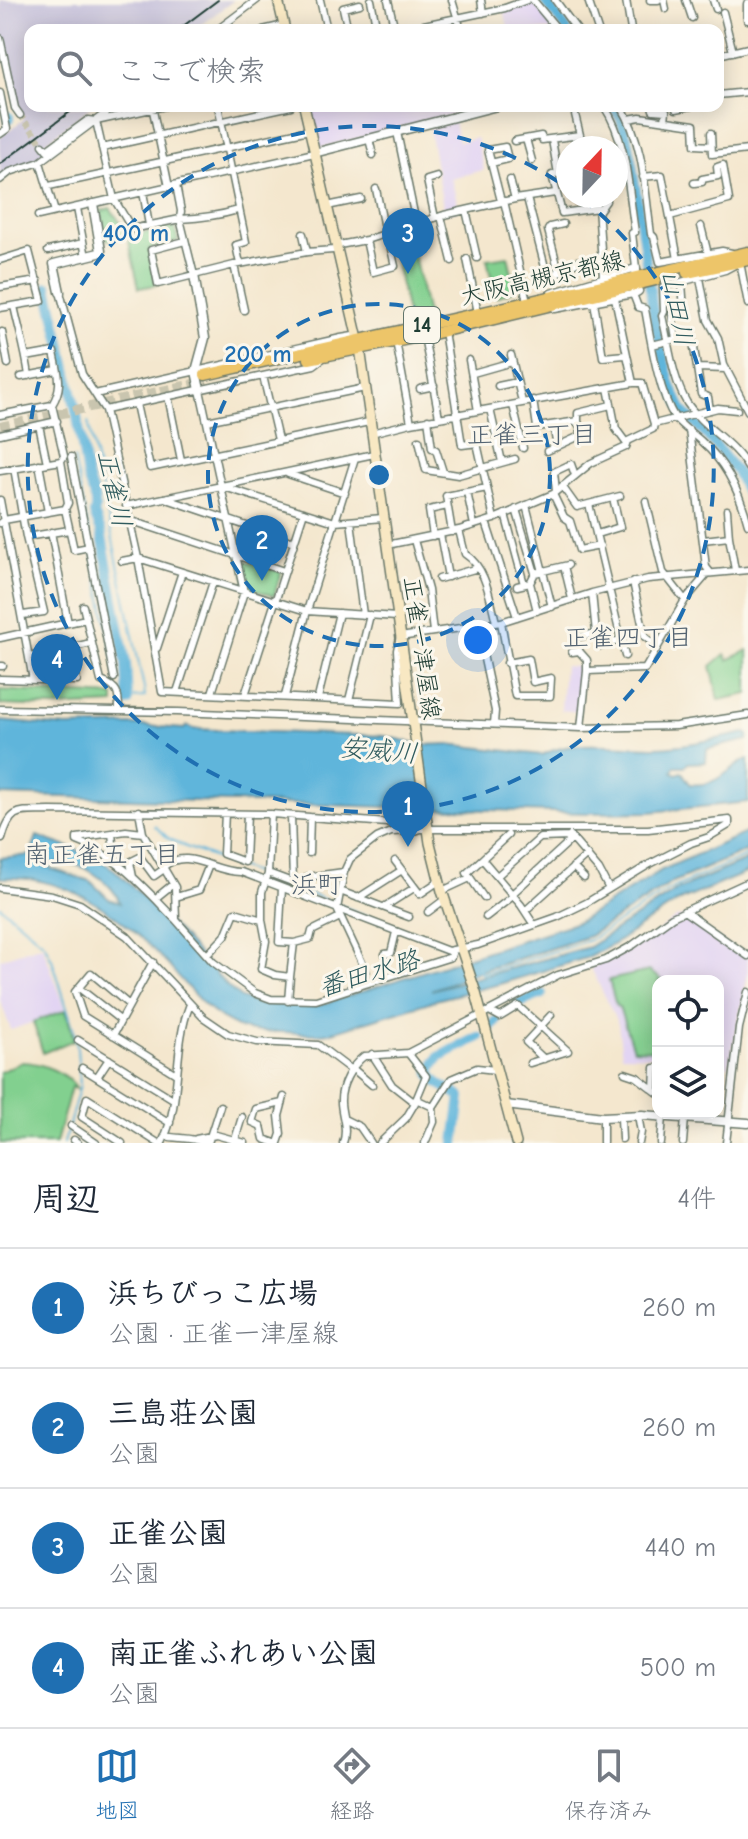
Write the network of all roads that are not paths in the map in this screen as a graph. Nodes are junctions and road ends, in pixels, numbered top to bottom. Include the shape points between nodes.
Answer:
1 (257, 0) edge
2 (278, 0) edge
3 (320, 0) edge
4 (371, 0) edge
5 (388, 0) edge
6 (452, 0) edge
7 (481, 0) edge
8 (491, 0) edge
9 (530, 0) edge
10 (555, 0) edge
11 (588, 0) edge
12 (626, 0) edge
13 (650, 0) edge
14 (661, 0) edge
15 (686, 0) edge
16 (713, 0) edge
17 (360, 4) dead end
18 (748, 4) edge
19 (666, 9) dead end
20 (493, 11) junction
21 (483, 13) junction
22 (457, 17) junction
23 (692, 18) dead end
24 (748, 19) edge
25 (225, 24) edge
26 (283, 24) edge
27 (326, 24) edge
28 (347, 24) edge
29 (376, 24) edge
30 (395, 24) edge
31 (425, 24) edge
32 (459, 24) edge
33 (552, 24) edge
34 (573, 24) edge
35 (596, 24) edge
36 (630, 24) edge
37 (723, 24) edge
38 (724, 26) edge
39 (0, 38) edge
40 (748, 48) edge
41 (733, 52) junction
42 (724, 54) edge
43 (748, 92) edge
44 (0, 93) edge
45 (724, 93) edge
46 (107, 112) edge
47 (132, 112) edge
48 (153, 112) edge
49 (219, 112) edge
50 (263, 112) edge
51 (305, 112) edge
52 (464, 112) edge
53 (574, 112) edge
54 (608, 112) edge
55 (625, 112) edge
56 (666, 112) edge
57 (20, 115) tunnel mouth
58 (629, 119) junction
59 (96, 121) junction
60 (221, 121) junction
61 (665, 121) junction
62 (3, 122) edge
63 (309, 130) junction
64 (397, 132) junction
65 (711, 133) dead end
66 (0, 134) edge
67 (158, 135) junction
68 (580, 135) joint
69 (616, 136) edge
70 (369, 139) junction
71 (526, 139) junction
72 (552, 140) junction
73 (514, 141) dead end
74 (43, 145) dead end
75 (711, 146) junction
76 (227, 147) junction
77 (102, 148) junction
78 (748, 150) edge
79 (314, 153) junction
80 (721, 154) junction
81 (373, 155) dead end
82 (164, 161) junction
83 (532, 161) dead end
84 (40, 162) junction
85 (491, 163) dead end
86 (556, 163) edge
87 (723, 165) junction
88 (231, 172) junction
89 (108, 173) junction
90 (556, 174) edge
91 (437, 177) dead end
92 (643, 177) junction
93 (0, 180) edge
94 (510, 180) dead end
95 (694, 183) dead end
96 (49, 186) junction
97 (172, 186) junction
98 (376, 189) dead end
99 (143, 192) junction
100 (555, 193) junction
101 (628, 196) edge
102 (527, 198) junction
103 (114, 199) junction
104 (361, 199) dead end
105 (515, 199) junction
106 (502, 201) junction
107 (93, 204) junction
108 (327, 206) junction
109 (77, 208) junction
110 (601, 208) edge
111 (238, 210) junction
112 (466, 210) junction
113 (55, 212) junction
114 (598, 212) junction
115 (38, 216) dead end
116 (670, 216) junction
117 (438, 217) junction
118 (180, 219) junction
119 (416, 223) junction
120 (563, 224) dead end
121 (149, 225) junction
122 (701, 226) dead end
123 (386, 233) junction
124 (303, 234) dead end
125 (366, 240) junction
126 (185, 241) junction
127 (83, 243) junction
128 (336, 247) junction
129 (48, 251) dead end
130 (307, 252) junction
131 (708, 254) junction
132 (86, 257) junction
133 (744, 257) edge
134 (477, 258) dead end
135 (467, 259) dead end
136 (600, 259) junction
137 (678, 259) junction
138 (0, 260) edge
139 (452, 261) dead end
140 (237, 265) junction
141 (559, 272) junction
142 (194, 275) junction
143 (661, 275) junction
144 (603, 276) junction
145 (700, 278) junction
146 (38, 281) junction
147 (637, 281) junction
148 (682, 283) junction
149 (0, 287) edge
150 (60, 292) joint
151 (615, 298) junction
152 (594, 302) junction
153 (534, 303) junction
154 (748, 304) edge
155 (14, 306) junction
156 (0, 308) edge
157 (244, 310) dead end
158 (478, 313) junction
159 (444, 331) junction
160 (2, 332) dead end
161 (424, 336) junction
162 (34, 339) dead end
163 (24, 340) junction
164 (672, 340) junction
165 (2, 341) edge
166 (396, 341) junction
167 (360, 344) junction
168 (652, 345) junction
169 (6, 353) junction
170 (25, 353) junction
171 (625, 355) junction
172 (327, 356) junction
173 (469, 360) dead end
174 (8, 364) dead end
175 (697, 368) junction
176 (726, 369) junction
177 (57, 370) junction
178 (473, 373) junction
179 (263, 376) junction
180 (202, 379) junction
181 (517, 382) junction
182 (633, 383) junction
183 (434, 386) junction
184 (498, 386) dead end
185 (365, 388) junction
186 (608, 388) junction
187 (420, 389) dead end
188 (486, 391) dead end
189 (95, 394) junction
190 (475, 394) junction
191 (168, 396) junction
192 (533, 400) junction
193 (522, 402) junction
194 (136, 404) junction
195 (52, 405) junction
196 (513, 405) junction
197 (611, 405) junction
198 (270, 408) junction
199 (490, 409) junction
200 (105, 410) junction
201 (710, 410) junction
202 (737, 410) dead end
203 (478, 411) junction
204 (748, 411) edge
205 (459, 414) junction
206 (697, 414) junction
207 (0, 415) edge
208 (439, 417) junction
209 (428, 419) junction
210 (676, 419) junction
211 (57, 421) junction
212 (207, 421) junction
213 (578, 421) junction
214 (369, 422) junction
215 (411, 423) junction
216 (654, 424) junction
217 (39, 425) junction
218 (553, 425) junction
219 (688, 430) junction
220 (371, 433) junction
221 (0, 434) edge
222 (278, 440) junction
223 (419, 440) dead end
224 (627, 444) junction
225 (557, 447) junction
226 (523, 448) dead end
227 (547, 451) dead end
228 (214, 454) junction
229 (374, 454) junction
230 (71, 457) dead end
231 (355, 458) junction
232 (515, 459) dead end
233 (181, 460) junction
234 (61, 461) junction
235 (502, 462) junction
236 (43, 463) junction
237 (748, 465) edge
238 (481, 466) junction
239 (14, 468) junction
240 (0, 471) edge
241 (284, 472) junction
242 (443, 472) junction
243 (575, 475) junction
244 (221, 486) junction
245 (487, 488) junction
246 (557, 490) junction
247 (467, 492) junction
248 (345, 493) junction
249 (164, 498) junction
250 (0, 500) edge
251 (646, 501) dead end
252 (589, 504) junction
253 (526, 505) junction
254 (126, 506) junction
255 (447, 506) junction
256 (65, 509) junction
257 (516, 509) junction
258 (727, 510) dead end
259 (48, 512) junction
260 (304, 512) junction
261 (505, 514) junction
262 (23, 517) junction
263 (383, 518) junction
264 (494, 519) junction
265 (129, 520) junction
266 (228, 520) junction
267 (2, 521) edge
268 (351, 521) junction
269 (335, 522) junction
270 (486, 522) junction
271 (748, 524) edge
272 (474, 525) junction
273 (69, 530) junction
274 (456, 531) junction
275 (51, 532) junction
276 (597, 534) junction
277 (437, 535) junction
278 (26, 537) junction
279 (729, 537) junction
280 (414, 540) junction
281 (703, 540) junction
282 (294, 542) junction
283 (387, 545) junction
284 (600, 546) junction
285 (89, 547) junction
286 (529, 550) junction
287 (516, 553) junction
288 (236, 556) junction
289 (138, 558) junction
290 (122, 561) dead end
291 (478, 568) junction
292 (735, 570) junction
293 (748, 570) edge
294 (284, 571) junction
295 (544, 571) junction
296 (182, 572) junction
297 (710, 572) junction
298 (535, 573) junction
299 (666, 576) junction
300 (448, 577) junction
301 (439, 579) dead end
302 (213, 582) junction
303 (633, 582) junction
304 (524, 584) junction
305 (610, 588) junction
306 (244, 592) junction
307 (592, 593) junction
308 (572, 599) junction
309 (685, 600) junction
310 (275, 601) junction
311 (83, 606) dead end
312 (552, 607) junction
313 (307, 611) junction
314 (537, 611) junction
315 (339, 613) junction
316 (23, 615) junction
317 (367, 615) junction
318 (397, 617) junction
319 (517, 617) junction
320 (86, 619) junction
321 (499, 622) junction
322 (68, 623) junction
323 (477, 626) junction
324 (433, 632) junction
325 (26, 633) junction
326 (0, 637) edge
327 (400, 637) junction
328 (598, 637) dead end
329 (574, 638) dead end
330 (621, 640) junction
331 (91, 643) junction
332 (654, 644) dead end
333 (70, 648) junction
334 (155, 652) junction
335 (572, 652) dead end
336 (625, 656) dead end
337 (30, 657) junction
338 (507, 663) junction
339 (587, 671) junction
340 (114, 678) dead end
341 (0, 679) edge
342 (33, 680) junction
343 (177, 692) junction
344 (212, 693) junction
345 (245, 695) junction
346 (285, 696) junction
347 (318, 698) junction
348 (349, 700) junction
349 (0, 709) edge
350 (119, 710) junction
351 (748, 715) edge
352 (494, 724) junction
353 (414, 725) junction
354 (581, 728) junction
355 (139, 811) junction
356 (225, 813) junction
357 (247, 814) junction
358 (271, 814) junction
359 (291, 816) junction
360 (310, 817) junction
361 (425, 827) junction
362 (112, 833) junction
363 (143, 833) junction
364 (508, 835) dead end
365 (571, 835) junction
366 (2, 839) edge
367 (309, 853) dead end
368 (587, 855) junction
369 (483, 860) junction
370 (395, 861) dead end
371 (115, 862) junction
372 (209, 865) junction
373 (573, 867) junction
374 (163, 868) junction
375 (402, 870) junction
376 (344, 872) junction
377 (497, 876) junction
378 (133, 877) junction
379 (267, 877) junction
380 (470, 878) junction
381 (584, 878) dead end
382 (293, 882) junction
383 (748, 882) edge
384 (173, 884) junction
385 (0, 888) edge
386 (282, 888) junction
387 (414, 888) junction
388 (609, 889) junction
389 (340, 891) junction
390 (442, 891) junction
391 (513, 895) junction
392 (157, 897) dead end
393 (176, 897) junction
394 (358, 898) junction
395 (484, 898) dead end
396 (337, 906) junction
397 (384, 907) junction
398 (525, 911) junction
399 (684, 911) junction
400 (428, 912) dead end
401 (340, 917) junction
402 (409, 917) dead end
403 (486, 917) dead end
404 (176, 920) junction
405 (262, 920) junction
406 (534, 925) junction
407 (396, 932) junction
408 (294, 943) junction
409 (460, 951) junction
410 (385, 954) dead end
411 (207, 955) junction
412 (748, 956) edge
413 (153, 962) junction
414 (290, 977) junction
415 (359, 986) junction
416 (79, 988) junction
417 (748, 992) edge
418 (288, 1001) junction
419 (128, 1004) junction
420 (190, 1004) junction
421 (486, 1013) junction
422 (551, 1015) dead end
423 (120, 1020) junction
424 (542, 1027) junction
425 (113, 1035) junction
426 (78, 1040) dead end
427 (408, 1053) junction
428 (372, 1054) junction
429 (109, 1059) junction
430 (544, 1059) junction
431 (530, 1063) dead end
432 (82, 1068) dead end
433 (351, 1069) junction
434 (496, 1070) junction
435 (625, 1073) dead end
436 (176, 1074) junction
437 (97, 1077) junction
438 (372, 1085) dead end
439 (652, 1088) edge
440 (173, 1099) junction
441 (416, 1101) junction
442 (506, 1105) junction
443 (220, 1106) dead end
444 (433, 1107) junction
445 (638, 1115) junction
446 (652, 1115) edge
447 (242, 1117) dead end
448 (603, 1117) junction
449 (621, 1118) junction
450 (664, 1119) edge
451 (689, 1119) edge
452 (704, 1119) edge
453 (346, 1120) junction
454 (726, 1122) junction
455 (170, 1123) junction
456 (748, 1123) edge
457 (71, 1126) dead end
458 (211, 1135) junction
459 (196, 1139) junction
460 (622, 1139) dead end
461 (161, 1141) edge
462 (235, 1141) edge
463 (96, 1143) edge
464 (122, 1143) edge
465 (206, 1143) edge
466 (245, 1143) edge
467 (277, 1143) edge
468 (343, 1143) edge
469 (371, 1143) edge
470 (380, 1143) edge
471 (425, 1143) edge
472 (516, 1143) edge
473 (603, 1143) edge
474 (639, 1143) edge
475 (661, 1143) edge
476 (683, 1143) edge
477 (726, 1143) edge

1 - 25 street
2 - 26 main road
3 - 27 street
4 - 29 street
5 - 30 street
6 - 22 street
7 - 21 street
8 - 20 street
9 - 20 street
9 - 33 street
10 - 34 street
11 - 35 street
12 - 36 street
13 - 14 street
14 - 19 street
15 - 23 street
16 - 37 street
17 - 28 street via 343,8
18 - 24 street
20 - 21 street
21 - 22 street
22 - 31 street
22 - 32 street
38 - 41 street
39 - 57 street
40 - 41 street
41 - 42 street
43 - 45 street
44 - 62 street
46 - 59 street
47 - 59 street
48 - 67 street
49 - 60 street
50 - 60 street
51 - 63 main road, 正雀一津屋線
52 - 64 street
53 - 68 street
54 - 69 street
55 - 58 street
56 - 61 street
58 - 61 street
58 - 92 street
59 - 74 street via 88,120 47,150
59 - 77 street
59 - 84 street
60 - 67 street
60 - 76 street
61 - 75 street via 694,125 695,145
62 - 66 street via 7,129
63 - 76 street
63 - 79 main road, 正雀一津屋線
64 - 70 street
64 - 119 street
65 - 75 street
67 - 77 street
67 - 82 street
68 - 72 street
70 - 79 street
70 - 81 street
71 - 72 street
71 - 73 street
71 - 83 street
72 - 86 street
75 - 80 street via 712,154
76 - 82 street
76 - 88 street
77 - 89 street
78 - 80 street
79 - 88 street
79 - 108 main road, 正雀一津屋線
80 - 87 street
82 - 89 street
82 - 97 street
84 - 93 street
84 - 96 street
85 - 106 street
87 - 95 street via 717,167 718,176
87 - 116 street via 729,200
88 - 97 street
88 - 111 street
89 - 96 street
89 - 103 street
90 - 100 street
91 - 117 street via 427,180
92 - 116 street via 662,175
92 - 143 street
94 - 105 street
96 - 113 street
97 - 99 street
97 - 118 street
98 - 123 street
99 - 103 street
99 - 121 street
100 - 102 street
100 - 114 street via 562,213
101 - 147 street
102 - 105 street
102 - 141 street via 547,275
103 - 107 street
103 - 121 street via 132,229
104 - 108 street
105 - 106 street
106 - 112 street
106 - 153 street
107 - 109 street
107 - 132 street via 101,251
108 - 128 main road, 正雀一津屋線
109 - 113 street
109 - 127 street
110 - 114 street
111 - 118 street via 207,219
111 - 140 street via 246,242 236,245
112 - 117 street
112 - 134 street
113 - 115 street
114 - 136 street
116 - 137 street
117 - 119 street
117 - 139 street
118 - 121 street
118 - 126 street
119 - 123 street
120 - 141 street via 548,230
122 - 131 street
123 - 125 street
123 - 125 street via 395,266 373,272
124 - 130 street
125 - 128 street
126 - 142 street
126 - 142 street via 151,250 158,284
127 - 129 street
127 - 132 street
128 - 130 street
128 - 167 main road, 正雀一津屋線
130 - 140 street
131 - 133 street via 722,251
131 - 137 street
132 - 150 street via 54,264
133 - 143 main road, 大阪高槻京都線 / 14
133 - 145 street
133 - 154 street
135 - 158 street
136 - 141 street via 578,261
136 - 144 street
137 - 143 street
138 - 146 street via 29,251
140 - 142 street
140 - 157 street
142 - 180 street via 205,338
143 - 147 main road, 大阪高槻京都線 / 14
143 - 148 street
143 - 164 street via 662,316
144 - 147 street
144 - 153 street
145 - 148 street
145 - 176 street
146 - 149 street
146 - 155 street via 42,301
147 - 151 street
147 - 153 main road, 大阪高槻京都線 / 14
147 - 168 street via 635,302 645,309
148 - 164 street via 684,310 672,314
150 - 189 street via 82,374
151 - 152 street
151 - 171 street
152 - 153 street via 551,310
152 - 171 street via 603,357
153 - 158 main road, 大阪高槻京都線 / 14
153 - 159 main road, 大阪高槻京都線 / 14
155 - 156 street
155 - 163 street
158 - 167 main road, 大阪高槻京都線 / 14
159 - 161 main road, 大阪高槻京都線 / 14
159 - 205 street
160 - 165 street
161 - 166 main road, 大阪高槻京都線 / 14
161 - 183 street
162 - 163 street
163 - 170 street
164 - 168 street
164 - 175 street via 692,335
164 - 206 street via 677,378
165 - 169 street
166 - 167 main road, 大阪高槻京都線 / 14
166 - 215 street
167 - 172 main road, 大阪高槻京都線 / 14
167 - 180 main road, 大阪高槻京都線 / 14
167 - 185 main road, 正雀一津屋線
168 - 210 street
169 - 170 street
169 - 174 street
170 - 177 street via 54,352
170 - 177 street via 25,377
171 - 182 street
172 - 179 street via 314,365
172 - 180 main road, 大阪高槻京都線 / 14
173 - 178 street
175 - 176 street
175 - 201 street
176 - 204 street
177 - 195 street via 60,392
178 - 181 street via 511,359
178 - 190 street
179 - 180 street
179 - 198 street
180 - 189 street
180 - 191 street
180 - 212 street
181 - 184 street
181 - 193 street
182 - 186 street
182 - 216 street via 642,383
183 - 187 street
183 - 208 street
185 - 198 street
185 - 214 main road, 正雀一津屋線
186 - 192 street
186 - 197 street
188 - 190 street
189 - 200 street
190 - 203 street
191 - 194 street
191 - 233 street
192 - 193 street
192 - 218 street via 537,427
193 - 196 street
194 - 200 street
194 - 233 street via 150,468
195 - 207 street
195 - 211 street
196 - 199 street
196 - 226 street
197 - 213 street via 578,413
197 - 224 street via 616,429
198 - 212 street
198 - 222 street
199 - 203 street
199 - 235 street
200 - 254 street
201 - 202 street
201 - 206 street
203 - 205 street
205 - 208 street
205 - 238 street via 462,445 477,443
206 - 210 street
206 - 237 street
208 - 209 street
209 - 215 street
209 - 242 street via 432,448
210 - 216 street
210 - 219 street
211 - 217 street
211 - 234 street
212 - 228 street
213 - 218 street
213 - 225 street via 582,435
214 - 220 main road, 正雀一津屋線
214 - 222 street
215 - 220 street
216 - 224 street
217 - 221 street
217 - 236 street
218 - 225 street
219 - 271 street via 723,464
219 - 281 street
220 - 229 main road, 正雀一津屋線
222 - 228 street
223 - 242 street via 426,470
224 - 243 street
225 - 227 street
228 - 233 street
228 - 244 street
229 - 231 street
229 - 263 main road, 正雀一津屋線
230 - 285 street
231 - 241 street
231 - 248 street
232 - 235 street
234 - 236 street
234 - 256 street
235 - 238 street
236 - 239 street
236 - 259 street
238 - 242 street via 458,475
238 - 245 street
239 - 240 street
239 - 262 street
241 - 244 street
241 - 248 street
243 - 246 street
243 - 246 street via 571,464 554,472
244 - 249 street
244 - 260 street
244 - 266 street
245 - 247 street
245 - 264 street
246 - 252 street via 577,507
246 - 253 street
246 - 284 street via 579,550
247 - 255 street via 446,496
247 - 272 street
248 - 269 street
249 - 254 street
249 - 266 street
250 - 267 street
251 - 299 street
252 - 276 street
252 - 276 street via 616,497 620,527
253 - 257 street
253 - 295 street
254 - 265 street
255 - 274 street
255 - 277 street via 429,510
256 - 259 street
256 - 273 street
257 - 261 street
257 - 286 street
258 - 279 street
259 - 262 street
260 - 269 street
260 - 282 street
261 - 264 street
261 - 287 street
262 - 267 street
262 - 278 street
263 - 268 street
263 - 283 main road, 正雀一津屋線
264 - 270 street
265 - 288 street
265 - 289 street
266 - 282 street
266 - 288 street
267 - 316 street
268 - 269 street
268 - 317 street
269 - 313 street
270 - 272 street
270 - 319 street
272 - 274 street
273 - 275 street
273 - 285 street via 74,550
274 - 277 street
274 - 291 street via 465,554
275 - 278 street
275 - 322 street
276 - 284 street
277 - 280 street
277 - 300 street
278 - 316 street via 44,612
279 - 281 street
279 - 292 street
280 - 283 street
280 - 324 street
281 - 297 street
282 - 294 street
283 - 318 main road, 正雀一津屋線
284 - 305 street
285 - 340 street
286 - 287 street
286 - 298 street
287 - 304 street
288 - 294 street
288 - 306 street
289 - 290 street
289 - 296 street
289 - 334 street
291 - 300 street
291 - 321 street
292 - 293 street
292 - 297 street
294 - 310 street
295 - 298 street
295 - 308 street via 566,566
295 - 312 street
296 - 302 street
296 - 334 street
297 - 299 street
297 - 309 street
298 - 304 street
299 - 303 street
299 - 309 street
300 - 301 street
302 - 306 street
302 - 343 street
303 - 305 street
303 - 332 street via 645,637
304 - 314 street
305 - 307 street
305 - 330 street
306 - 310 street
306 - 344 street
307 - 308 street
307 - 329 street via 596,633
308 - 312 street
309 - 339 street via 645,669
310 - 313 street
310 - 345 street
311 - 320 street
312 - 314 street
313 - 315 street
313 - 346 street
314 - 319 street
315 - 317 street
315 - 347 street
316 - 325 street
317 - 318 street
317 - 348 street
318 - 327 main road, 正雀一津屋線
319 - 321 street
320 - 322 street
320 - 331 street
321 - 323 street
321 - 338 street
322 - 325 street
323 - 324 street
323 - 352 street
324 - 327 street
325 - 326 street
325 - 337 street
327 - 348 street via 400,703
327 - 353 main road, 正雀一津屋線
328 - 330 street via 600,646
330 - 336 street
331 - 333 street
331 - 350 street via 101,681 119,692
333 - 337 street
333 - 342 street via 77,681
334 - 343 street via 162,692
335 - 339 street via 579,651 587,660
337 - 342 street
338 - 338 street via 515,696 550,696 551,678 533,682 529,659
339 - 354 street
341 - 342 street
343 - 344 street
344 - 345 street
345 - 346 street
346 - 347 street
347 - 348 street
349 - 350 street
350 - 353 street
351 - 354 street via 676,726
352 - 353 street
352 - 354 street
353 - 361 main road, 正雀一津屋線
355 - 356 street
355 - 363 street
355 - 366 street via 17,812 9,817
356 - 357 street
356 - 357 street via 223,854 245,862
357 - 358 street
358 - 359 street
358 - 379 street
359 - 360 street
359 - 382 street
360 - 361 street
360 - 367 street
361 - 365 street
361 - 376 street via 377,838 350,859
361 - 390 main road, 正雀一津屋線
362 - 363 street
362 - 371 street
362 - 371 street via 77,841
363 - 374 street
364 - 369 street
365 - 368 street
365 - 377 street via 540,838
365 - 388 street via 729,820 709,837
365 - 391 street
368 - 373 street
368 - 388 street
369 - 377 street
369 - 380 street via 467,873
370 - 375 street
371 - 378 street
372 - 374 street via 182,857
372 - 379 street
372 - 393 street via 199,890
373 - 381 street
373 - 398 street
374 - 378 street via 154,876 140,857 130,862
374 - 384 street
375 - 387 street
375 - 394 street
376 - 382 street via 307,877 303,886
376 - 389 street
377 - 391 street
378 - 404 street
379 - 382 street
379 - 386 street
379 - 405 street
380 - 390 street
380 - 395 street
383 - 399 street
384 - 392 street
384 - 393 street
385 - 413 street via 80,904 127,936
386 - 396 street
386 - 408 street via 279,942
387 - 390 street via 420,894
387 - 397 street
388 - 406 street
389 - 394 street
389 - 396 street
390 - 400 street
390 - 409 main road, 正雀一津屋線
391 - 398 street
391 - 403 street
393 - 404 street
394 - 397 street
396 - 401 street
396 - 407 street
397 - 402 street
398 - 406 street
399 - 412 street
399 - 421 street via 606,960 558,975
401 - 408 street via 312,931 310,939
401 - 415 street via 366,971
404 - 411 street
405 - 411 street via 235,912 225,936
405 - 414 street via 266,941 261,969
406 - 409 street
407 - 409 street
407 - 410 street via 391,953
408 - 414 street
409 - 415 street
409 - 421 main road, 正雀一津屋線
411 - 418 street via 255,993
413 - 419 street
413 - 420 street
414 - 418 street
415 - 418 street via 316,1000
416 - 419 street via 91,973
416 - 423 street
416 - 425 street via 75,992 83,1016
417 - 454 street
419 - 423 street
420 - 433 street via 228,1034 257,1042 318,1045
420 - 436 street
421 - 424 street via 500,1017 518,1006
421 - 427 street
421 - 434 main road, 正雀一津屋線
422 - 424 street
423 - 425 street
424 - 430 street via 526,1042
424 - 430 street via 568,1051
425 - 436 street
426 - 429 street
427 - 428 street
427 - 441 street via 426,1076
428 - 433 street
428 - 441 street via 392,1085
429 - 437 street
429 - 440 street
430 - 431 street
432 - 437 street
433 - 438 street
433 - 453 street via 341,1094
434 - 442 main road, 正雀一津屋線
434 - 444 street via 477,1068 451,1079
435 - 439 street
436 - 440 street
437 - 455 street
440 - 455 street
441 - 444 street
441 - 470 street
442 - 448 street
442 - 472 main road, 正雀一津屋線
443 - 458 street
444 - 471 street via 434,1122
445 - 446 street
445 - 449 street
445 - 474 street
447 - 462 street
448 - 449 street
448 - 473 street
449 - 460 street
450 - 475 street
451 - 476 street
452 - 454 street
453 - 468 street
453 - 469 street via 360,1127
454 - 456 street
454 - 477 street
455 - 461 street
457 - 463 street
458 - 459 street
458 - 462 street
458 - 465 street
459 - 461 street
459 - 465 street
461 - 464 street via 87,1098 82,1117
462 - 466 street
467 - 467 street via 283,1100 256,1109 252,1122 261,1126 264,1139

